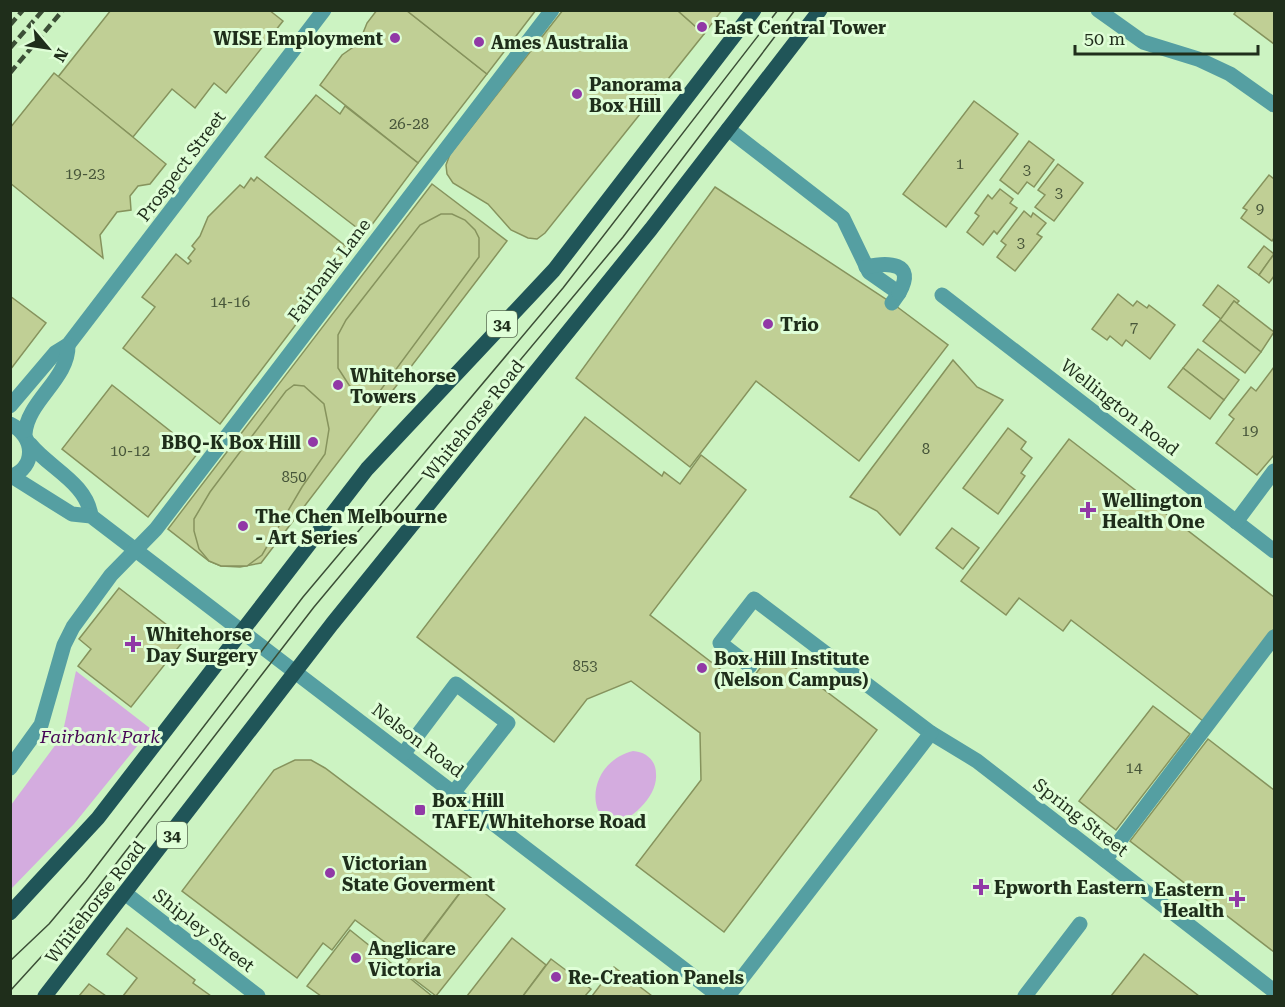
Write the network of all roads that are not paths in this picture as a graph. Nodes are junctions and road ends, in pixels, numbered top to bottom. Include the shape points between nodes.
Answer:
1 (324, 10) edge
2 (552, 10) edge
3 (754, 10) edge
4 (820, 10) edge
5 (1098, 10) edge
6 (1275, 105) edge
7 (728, 129) junction
8 (942, 295) dead end
9 (896, 298) dead end
10 (68, 345) junction
11 (10, 406) edge
12 (10, 424) edge
13 (27, 439) junction
14 (1275, 471) edge
15 (12, 477) edge
16 (91, 516) junction
17 (1236, 522) junction
18 (134, 549) junction
19 (1275, 551) edge
20 (243, 631) junction
21 (1275, 637) edge
22 (750, 666) dead end
23 (296, 671) junction
24 (931, 733) junction
25 (404, 753) junction
26 (11, 765) edge
27 (454, 792) junction
28 (1105, 860) junction
29 (126, 894) junction
30 (10, 913) edge
31 (1080, 924) dead end
32 (1275, 991) edge
33 (45, 996) edge
34 (258, 996) edge
35 (719, 996) edge
36 (728, 996) edge
37 (1025, 996) edge

1 - 10 street, Prospect Street
2 - 18 street, Fairbank Lane via 156,529
3 - 20 main road, 34 via 554,270 367,469
4 - 7 main road, Whitehorse Road / 34
5 - 6 street via 1143,42 1198,59 1230,74
7 - 9 street via 843,218 866,267 882,263 901,269 904,281
7 - 23 main road, Whitehorse Road / 34
8 - 17 street, Wellington Road
10 - 11 street, Prospect Street via 55,353
10 - 13 street, Prospect Street via 65,361 27,423
12 - 13 street, Nelson Road
13 - 15 street, Prospect Street via 29,460
13 - 16 street, Nelson Road via 80,490
14 - 17 street
15 - 16 street, Nelson Road via 72,514
16 - 18 street, Nelson Road
17 - 19 street, Wellington Road
18 - 20 street, Nelson Road
18 - 26 street, Fairbank Lane via 68,636 41,725
20 - 23 street, Nelson Road
20 - 30 main road, 34 via 98,818
21 - 28 street
22 - 24 street, Spring Street via 720,643 754,599
23 - 25 street, Nelson Road
23 - 29 main road, Whitehorse Road / 34
24 - 28 street, Spring Street via 977,761
24 - 36 street
25 - 27 street, Nelson Road
25 - 27 street via 456,684 508,723
27 - 35 street, Nelson Road
28 - 32 street, Spring Street
29 - 33 main road, Whitehorse Road / 34
29 - 34 street, Shipley Street
31 - 37 street

